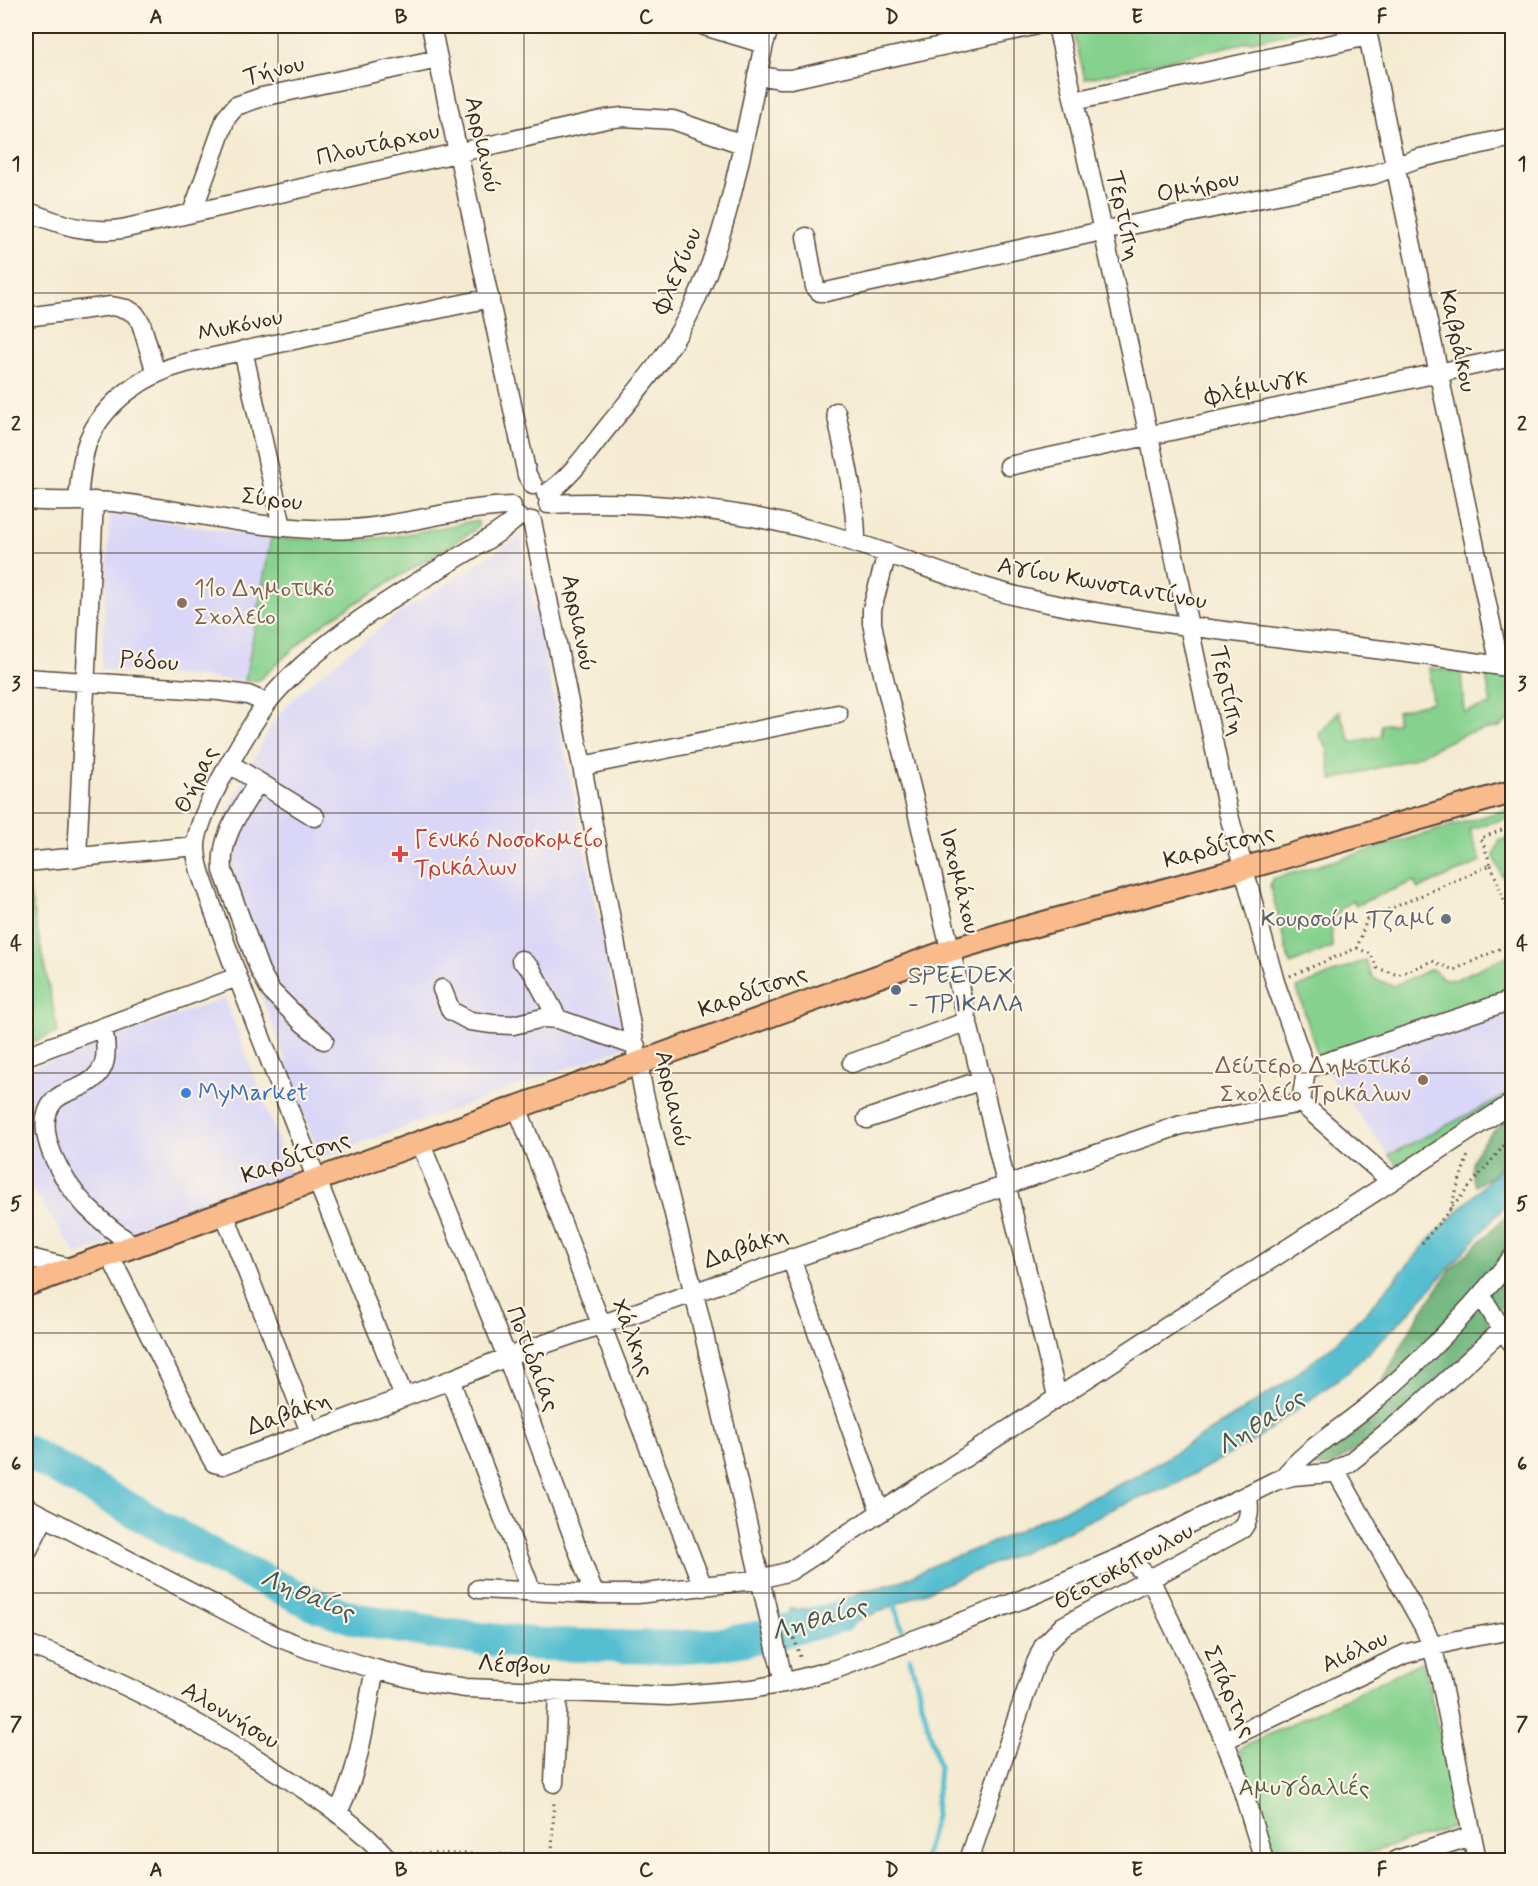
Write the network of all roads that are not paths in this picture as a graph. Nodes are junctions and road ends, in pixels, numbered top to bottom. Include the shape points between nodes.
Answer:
1 (431, 26) edge
2 (704, 26) edge
3 (770, 26) edge
4 (1033, 26) edge
5 (1057, 26) edge
6 (1367, 31) edge
7 (764, 44) junction
8 (438, 59) junction
9 (757, 75) junction
10 (1074, 100) junction
11 (1512, 137) edge
12 (742, 144) junction
13 (459, 151) junction
14 (1396, 166) junction
15 (26, 211) edge
16 (192, 213) junction
17 (1102, 231) junction
18 (806, 237) dead end
19 (490, 298) junction
20 (26, 317) edge
21 (243, 350) junction
22 (1512, 357) edge
23 (156, 373) junction
24 (1439, 373) junction
25 (836, 412) dead end
26 (1149, 436) junction
27 (1009, 466) dead end
28 (542, 494) junction
29 (26, 500) edge
30 (86, 501) junction
31 (521, 514) junction
32 (282, 526) junction
33 (856, 543) junction
34 (887, 553) junction
35 (1189, 625) junction
36 (1506, 667) edge
37 (26, 678) edge
38 (84, 682) junction
39 (267, 703) junction
40 (838, 714) dead end
41 (230, 764) junction
42 (582, 766) junction
43 (258, 782) junction
44 (1512, 792) edge
45 (315, 817) dead end
46 (196, 846) junction
47 (77, 858) junction
48 (26, 862) edge
49 (1242, 869) junction
50 (951, 950) junction
51 (521, 960) dead end
52 (237, 977) junction
53 (442, 989) dead end
54 (1512, 1000) edge
55 (558, 1019) junction
56 (968, 1021) junction
57 (103, 1028) junction
58 (324, 1040) dead end
59 (637, 1054) junction
60 (26, 1056) edge
61 (852, 1064) dead end
62 (1306, 1069) junction
63 (982, 1080) junction
64 (1301, 1103) junction
65 (1512, 1103) edge
66 (516, 1107) junction
67 (867, 1119) dead end
68 (420, 1142) junction
69 (1396, 1178) junction
70 (315, 1179) junction
71 (1005, 1184) junction
72 (224, 1213) junction
73 (133, 1245) junction
74 (109, 1254) junction
75 (26, 1257) edge
76 (791, 1258) junction
77 (1512, 1258) edge
78 (70, 1268) junction
79 (26, 1285) edge
80 (693, 1292) junction
81 (1481, 1295) junction
82 (601, 1324) junction
83 (1509, 1332) edge
84 (507, 1357) junction
85 (450, 1380) junction
86 (1057, 1396) junction
87 (404, 1397) junction
88 (310, 1432) junction
89 (1336, 1471) junction
90 (1282, 1479) junction
91 (1248, 1495) junction
92 (26, 1507) edge
93 (880, 1512) junction
94 (44, 1518) junction
95 (26, 1554) edge
96 (1126, 1555) junction
97 (761, 1579) junction
98 (1150, 1579) junction
99 (703, 1587) junction
100 (478, 1589) dead end
101 (532, 1592) junction
102 (594, 1594) junction
103 (1512, 1630) edge
104 (26, 1645) edge
105 (1432, 1646) junction
106 (375, 1669) junction
107 (783, 1680) junction
108 (558, 1692) junction
109 (1225, 1740) junction
110 (554, 1783) road end
111 (337, 1813) junction
112 (1472, 1836) junction
113 (387, 1858) edge
114 (969, 1860) edge
115 (1264, 1860) edge
116 (1396, 1860) edge
117 (1477, 1860) edge

1 - 8 street, Αρριανού
2 - 7 street
3 - 7 street, Φλεγύου
4 - 9 street via 791,78
5 - 10 street, Τερτίπη
6 - 10 street
6 - 14 street, Καβράκου
7 - 9 street, Φλεγύου
8 - 13 street, Αρριανού
8 - 16 street, Τήνου via 236,106 226,118
9 - 12 street, Φλεγύου
10 - 17 street, Τερτίπη
11 - 14 street, Ομήρου
12 - 13 street, Πλουτάρχου via 673,120 623,117
12 - 28 street, Φλεγύου via 721,233 684,322 618,414 557,487
13 - 16 street, Πλουτάρχου
13 - 19 street, Αρριανού
14 - 17 street, Ομήρου via 1373,175
14 - 24 street, Καβράκου
15 - 16 street, Πλουτάρχου via 71,227 102,231
17 - 18 street, Ομήρου via 820,292 814,287
17 - 26 street, Τερτίπη
19 - 21 street, Μυκόνου
19 - 28 street, Αρριανού via 528,475
20 - 23 street via 111,306 127,309 141,323
21 - 23 street, Μυκόνου
21 - 32 street
22 - 24 street, Φλέμινγκ
23 - 30 street, Μυκόνου via 112,405 96,426 84,456
24 - 26 street, Φλέμινγκ
24 - 36 street, Καβράκου
25 - 33 street via 849,476
26 - 27 street, Φλέμινγκ
26 - 35 street, Τερτίπη
28 - 31 street via 545,514
28 - 31 street via 527,485 517,490 514,495
28 - 33 street, Αγίου Κωνσταντίνου via 712,510
29 - 30 street, Σύρου
30 - 32 street, Σύρου
30 - 38 street, Μυκόνου
31 - 32 street, Σύρου via 475,509 352,529
31 - 39 street, Θήρας via 492,537 325,645
31 - 42 street, Αρριανού
33 - 34 street, Αγίου Κωνσταντίνου
34 - 35 street, Αγίου Κωνσταντίνου via 1010,595
34 - 50 street, Ισχομάχου via 872,623
35 - 36 street, Αγίου Κωνσταντίνου
35 - 49 street, Τερτίπη
37 - 38 street, Ρόδου
38 - 39 street, Ρόδου via 225,692
38 - 47 street, Μυκόνου
39 - 41 street, Θήρας
40 - 42 street
41 - 43 street
41 - 46 street, Θήρας via 202,819
42 - 59 street, Αρριανού
43 - 45 street
43 - 58 street via 228,833 221,859 223,871 271,991
44 - 49 main road, Καρδίτσης
46 - 47 street
46 - 52 street, Θήρας
47 - 48 street
49 - 50 main road, Καρδίτσης
49 - 62 street, Τερτίπη via 1275,982
50 - 56 street, Ισχομάχου
50 - 59 main road, Καρδίτσης
51 - 55 street via 531,969
52 - 57 street
52 - 70 street, Θήρας
53 - 55 street via 451,1011 470,1020 513,1025
54 - 62 street
55 - 59 street
56 - 61 street
56 - 63 street, Ισχομάχου
57 - 60 street
57 - 73 street via 107,1050 103,1067 91,1082 52,1102 44,1125 54,1158 70,1186 86,1206
59 - 66 main road, Καρδίτσης
59 - 80 street, Αρριανού
62 - 64 street, Τερτίπη
63 - 67 street
63 - 71 street, Ισχομάχου
64 - 69 street
64 - 71 street, Δαβάκη via 1182,1125
65 - 69 street
66 - 68 main road, Καρδίτσης
66 - 82 street, Χάλκης
68 - 70 main road, Καρδίτσης
68 - 84 street, Ποτιδαίας
69 - 86 street
70 - 72 main road, Καρδίτσης
70 - 87 street, Θήρας
71 - 76 street, Δαβάκη
71 - 86 street, Ισχομάχου
72 - 73 main road, Καρδίτσης
72 - 88 street
73 - 74 main road, Καρδίτσης
74 - 78 main road, Καρδίτσης
74 - 88 street, Δαβάκη via 216,1464 223,1465
75 - 78 street
76 - 80 street, Δαβάκη
76 - 93 street
77 - 81 street
78 - 79 main road, Καρδίτσης
80 - 82 street, Δαβάκη
80 - 97 street, Αρριανού
81 - 83 street
81 - 90 street via 1415,1365 1298,1461
82 - 84 street, Δαβάκη
82 - 99 street, Χάλκης
83 - 89 street
84 - 85 street, Δαβάκη
84 - 102 street, Ποτιδαίας
85 - 87 street, Δαβάκη
85 - 101 street
86 - 93 street
87 - 88 street, Δαβάκη
89 - 90 street
89 - 105 street
90 - 91 street, Λέσβου
91 - 96 street, Λέσβου
91 - 98 street, Θεοτοκόπουλου via 1250,1511 1242,1529
92 - 94 street, Λέσβου
93 - 97 street via 798,1567
94 - 95 street
94 - 106 street, Λέσβου via 274,1636
96 - 98 street, Σπάρτης
96 - 107 street, Λέσβου via 1023,1599 836,1669
97 - 99 street
97 - 107 street, Αρριανού
98 - 109 street, Σπάρτης
98 - 114 street, Θεοτοκόπουλου via 1063,1626 1044,1645
99 - 102 street
100 - 101 street
101 - 102 street
103 - 105 street, Αιόλου
104 - 111 street, Αλοννήσου via 75,1662 177,1711
105 - 109 street, Αιόλου via 1395,1658
105 - 112 street
106 - 108 street, Λέσβου via 455,1687
106 - 111 street via 351,1781
107 - 108 street, Λέσβου via 752,1689 669,1696
108 - 110 street
109 - 115 street, Σπάρτης
111 - 113 street, Αλοννήσου
112 - 116 street
112 - 117 street

